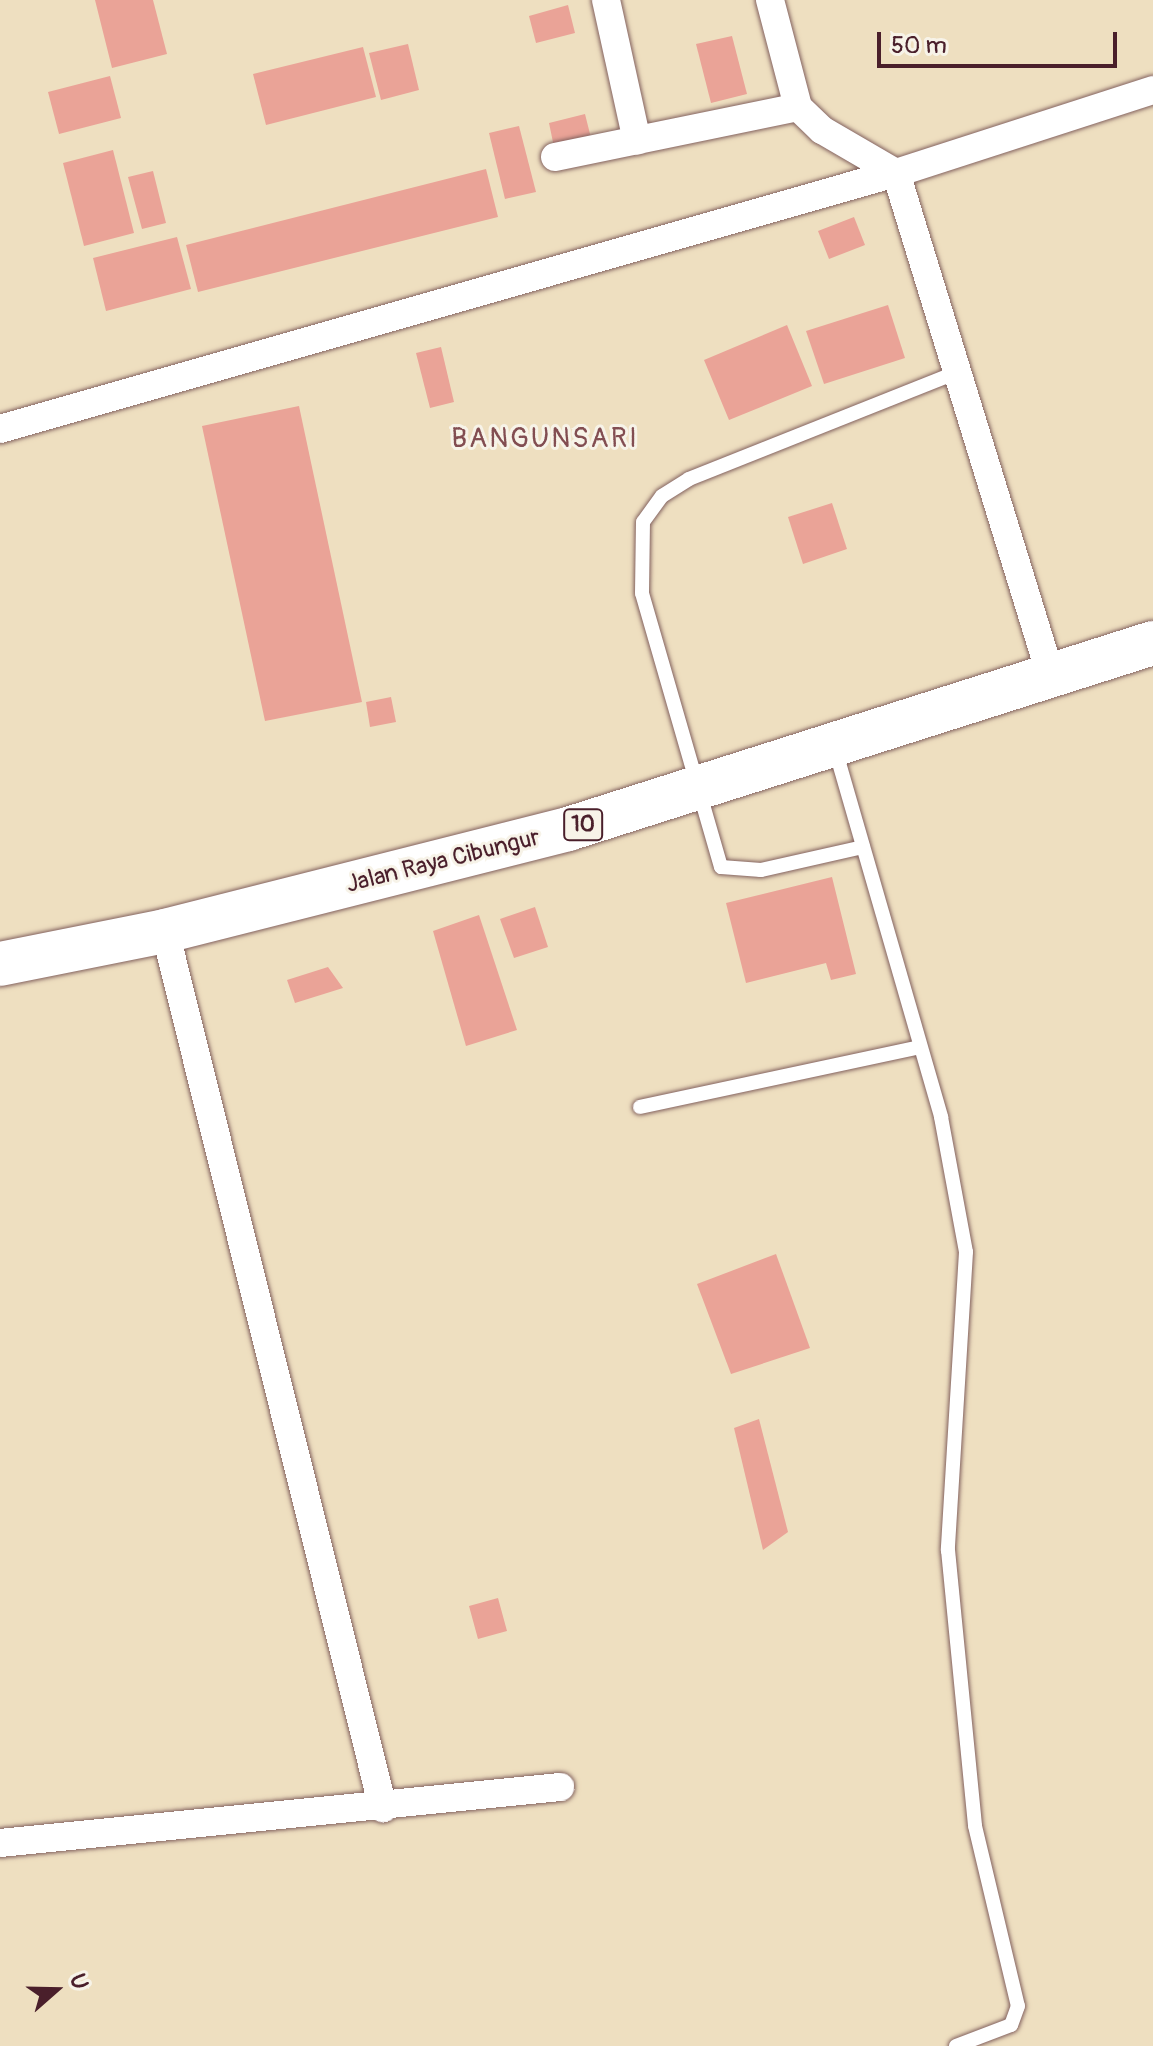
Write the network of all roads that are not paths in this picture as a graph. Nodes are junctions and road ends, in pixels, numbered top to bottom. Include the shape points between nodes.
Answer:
1 (606, 0) edge
2 (770, 0) edge
3 (1153, 90) edge
4 (798, 107) junction
5 (637, 141) junction
6 (555, 157) dead end
7 (896, 173) junction
8 (962, 370) junction
9 (0, 429) edge
10 (1153, 643) edge
11 (1052, 680) junction
12 (835, 749) junction
13 (699, 792) junction
14 (863, 847) junction
15 (165, 931) junction
16 (0, 964) edge
17 (919, 1047) junction
18 (640, 1107) dead end
19 (560, 1787) dead end
20 (383, 1808) junction
21 (0, 1843) edge
22 (956, 2046) edge

1 - 5 street
2 - 4 street
3 - 7 street
4 - 5 street
4 - 7 street via 822,130
5 - 6 street
7 - 8 street
7 - 9 street
8 - 11 street
8 - 13 lane via 689,479 662,496 643,522 642,593
10 - 11 highway, Jalan Raya Cibungur / 10
11 - 12 highway, Jalan Raya Cibungur / 10
12 - 13 highway, Jalan Raya Cibungur / 10
12 - 14 lane
13 - 14 lane via 715,854 733,873
13 - 15 highway, Jalan Raya Cibungur / 10
14 - 17 lane
15 - 16 highway, Jalan Raya Cibungur / 10
15 - 20 street
17 - 18 lane
17 - 22 lane via 960,1196 966,1252 948,1550 975,1826 1017,1992 1011,2025
19 - 20 street
20 - 21 street

